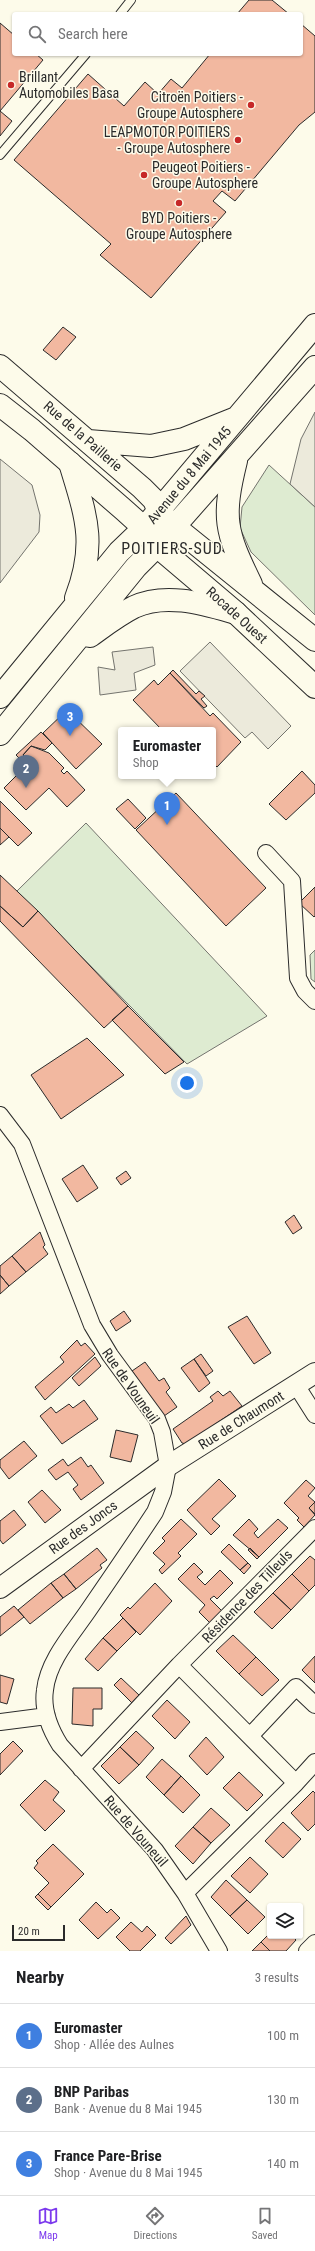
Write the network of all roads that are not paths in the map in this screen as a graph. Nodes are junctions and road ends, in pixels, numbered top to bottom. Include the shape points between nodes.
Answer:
1 (131, 0) edge
2 (122, 12) edge
3 (84, 56) edge
4 (0, 154) edge
5 (315, 325) edge
6 (0, 366) edge
7 (314, 368) edge
8 (0, 405) edge
9 (236, 419) junction
10 (88, 441) junction
11 (236, 458) junction
12 (70, 463) junction
13 (159, 512) junction
14 (176, 527) junction
15 (144, 528) junction
16 (157, 546) junction
17 (255, 592) junction
18 (71, 611) junction
19 (236, 613) junction
20 (315, 640) edge
21 (66, 653) junction
22 (315, 686) edge
23 (0, 697) edge
24 (0, 734) edge
25 (266, 853) dead end
26 (315, 1001) edge
27 (0, 1115) edge
28 (315, 1372) edge
29 (296, 1385) junction
30 (315, 1415) edge
31 (168, 1466) junction
32 (315, 1527) edge
33 (0, 1588) edge
34 (180, 1664) junction
35 (315, 1705) edge
36 (47, 1716) junction
37 (0, 1722) edge
38 (250, 1736) junction
39 (315, 1762) edge
40 (81, 1769) junction
41 (296, 1783) junction
42 (185, 1893) junction
43 (315, 1943) edge
44 (219, 1951) edge
45 (307, 1951) edge

1 - 2 lane
3 - 4 lane
5 - 9 main road, Avenue du 8 Mai 1945
6 - 10 main road, Rue de la Paillerie
7 - 11 main road, Avenue du 8 Mai 1945
8 - 12 main road, Rue de la Paillerie
9 - 10 main road via 184,439 151,446
9 - 13 main road, Avenue du 8 Mai 1945
10 - 13 main road, Rue de la Paillerie via 150,496
11 - 14 main road, Avenue du 8 Mai 1945
11 - 17 main road via 227,500 227,527 236,554
12 - 15 main road, Rue de la Paillerie
12 - 18 main road via 85,512 88,536 85,576
13 - 14 main road, Rocade Ouest
13 - 15 main road, Avenue du 8 Mai 1945
14 - 16 main road, Avenue du 8 Mai 1945
14 - 17 main road, Rocade Ouest
15 - 16 main road, Rue de la Paillerie
15 - 18 main road, Avenue du 8 Mai 1945 via 119,552
16 - 19 main road, Rocade Ouest
16 - 21 main road, Avenue du 8 Mai 1945 via 136,567
17 - 20 main road, Rocade Ouest
18 - 23 main road, Avenue du 8 Mai 1945
19 - 21 main road via 183,601 150,602 123,613
19 - 22 main road, Rocade Ouest
21 - 24 main road, Avenue du 8 Mai 1945
25 - 26 street via 292,881 298,978 305,991
27 - 31 street, Rue de Vouneuil via 22,1144 92,1325 110,1355 157,1420 165,1443
28 - 29 street, Rue de Chaumont
29 - 30 street
29 - 31 street, Rue de Chaumont
31 - 33 street, Rue des Joncs
31 - 36 street, Rue de Vouneuil via 163,1492 155,1512 57,1657 45,1689 44,1704
32 - 34 street, Résidence des Tilleuls
34 - 38 street
34 - 40 street, Résidence des Tilleuls
35 - 38 street via 296,1687
36 - 37 street
36 - 40 street, Rue de Vouneuil via 51,1730 60,1745
38 - 41 street
39 - 41 street
40 - 42 street, Rue de Vouneuil via 155,1850
41 - 42 street
42 - 44 street, Rue de Vouneuil
43 - 45 street

